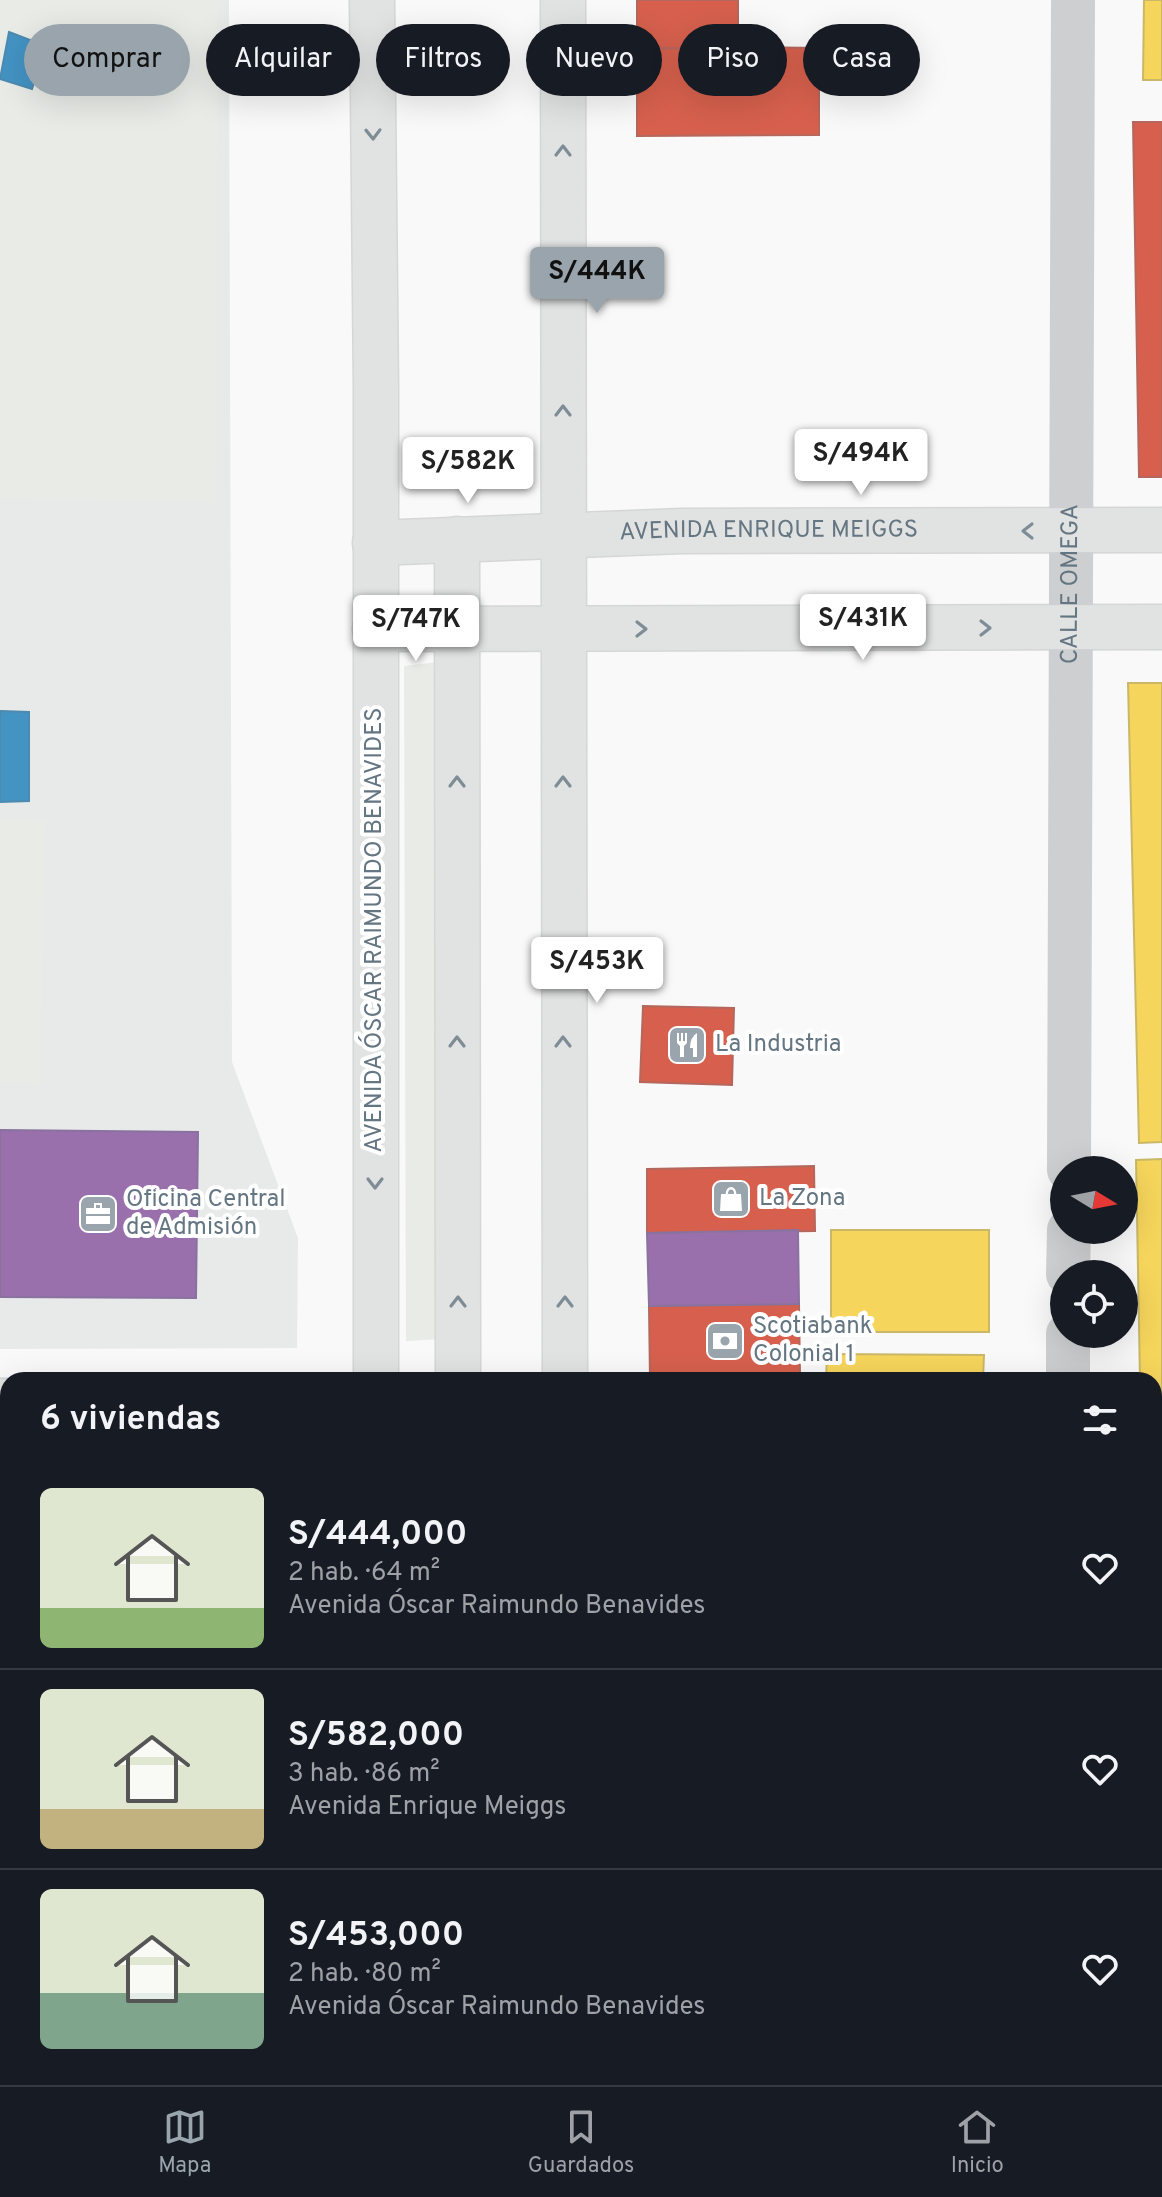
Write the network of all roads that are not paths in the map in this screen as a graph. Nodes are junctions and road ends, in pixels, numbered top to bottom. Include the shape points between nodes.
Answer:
1 (372, 0) edge
2 (563, 0) edge
3 (1073, 0) edge
4 (1162, 530) edge
5 (1072, 531) junction
6 (563, 535) junction
7 (457, 539) junction
8 (375, 543) junction
9 (1162, 627) edge
10 (1072, 628) junction
11 (375, 629) junction
12 (457, 629) junction
13 (563, 629) junction
14 (1069, 1156) edge
15 (1068, 1348) edge
16 (376, 1372) edge
17 (458, 1372) edge
18 (565, 1372) edge
19 (1068, 1372) edge

1 -> 8 main road, AVENIDA ÓSCAR RAIMUNDO BENAVIDES
6 -> 2 main road
3 - 5 street, CALLE OMEGA
4 - 5 main road, AVENIDA ENRIQUE MEIGGS
5 -> 6 main road, AVENIDA ENRIQUE MEIGGS
5 - 10 street, CALLE OMEGA
6 - 7 main road, AVENIDA ENRIQUE MEIGGS
6 - 13 main road
7 - 8 main road, AVENIDA ENRIQUE MEIGGS
7 - 12 main road
8 - 11 main road, AVENIDA ÓSCAR RAIMUNDO BENAVIDES
9 - 10 main road
13 -> 10 main road
10 - 14 street, CALLE OMEGA
11 - 12 main road
11 -> 16 main road, AVENIDA ÓSCAR RAIMUNDO BENAVIDES
12 - 13 main road
17 -> 12 main road
18 -> 13 main road
15 - 19 street

